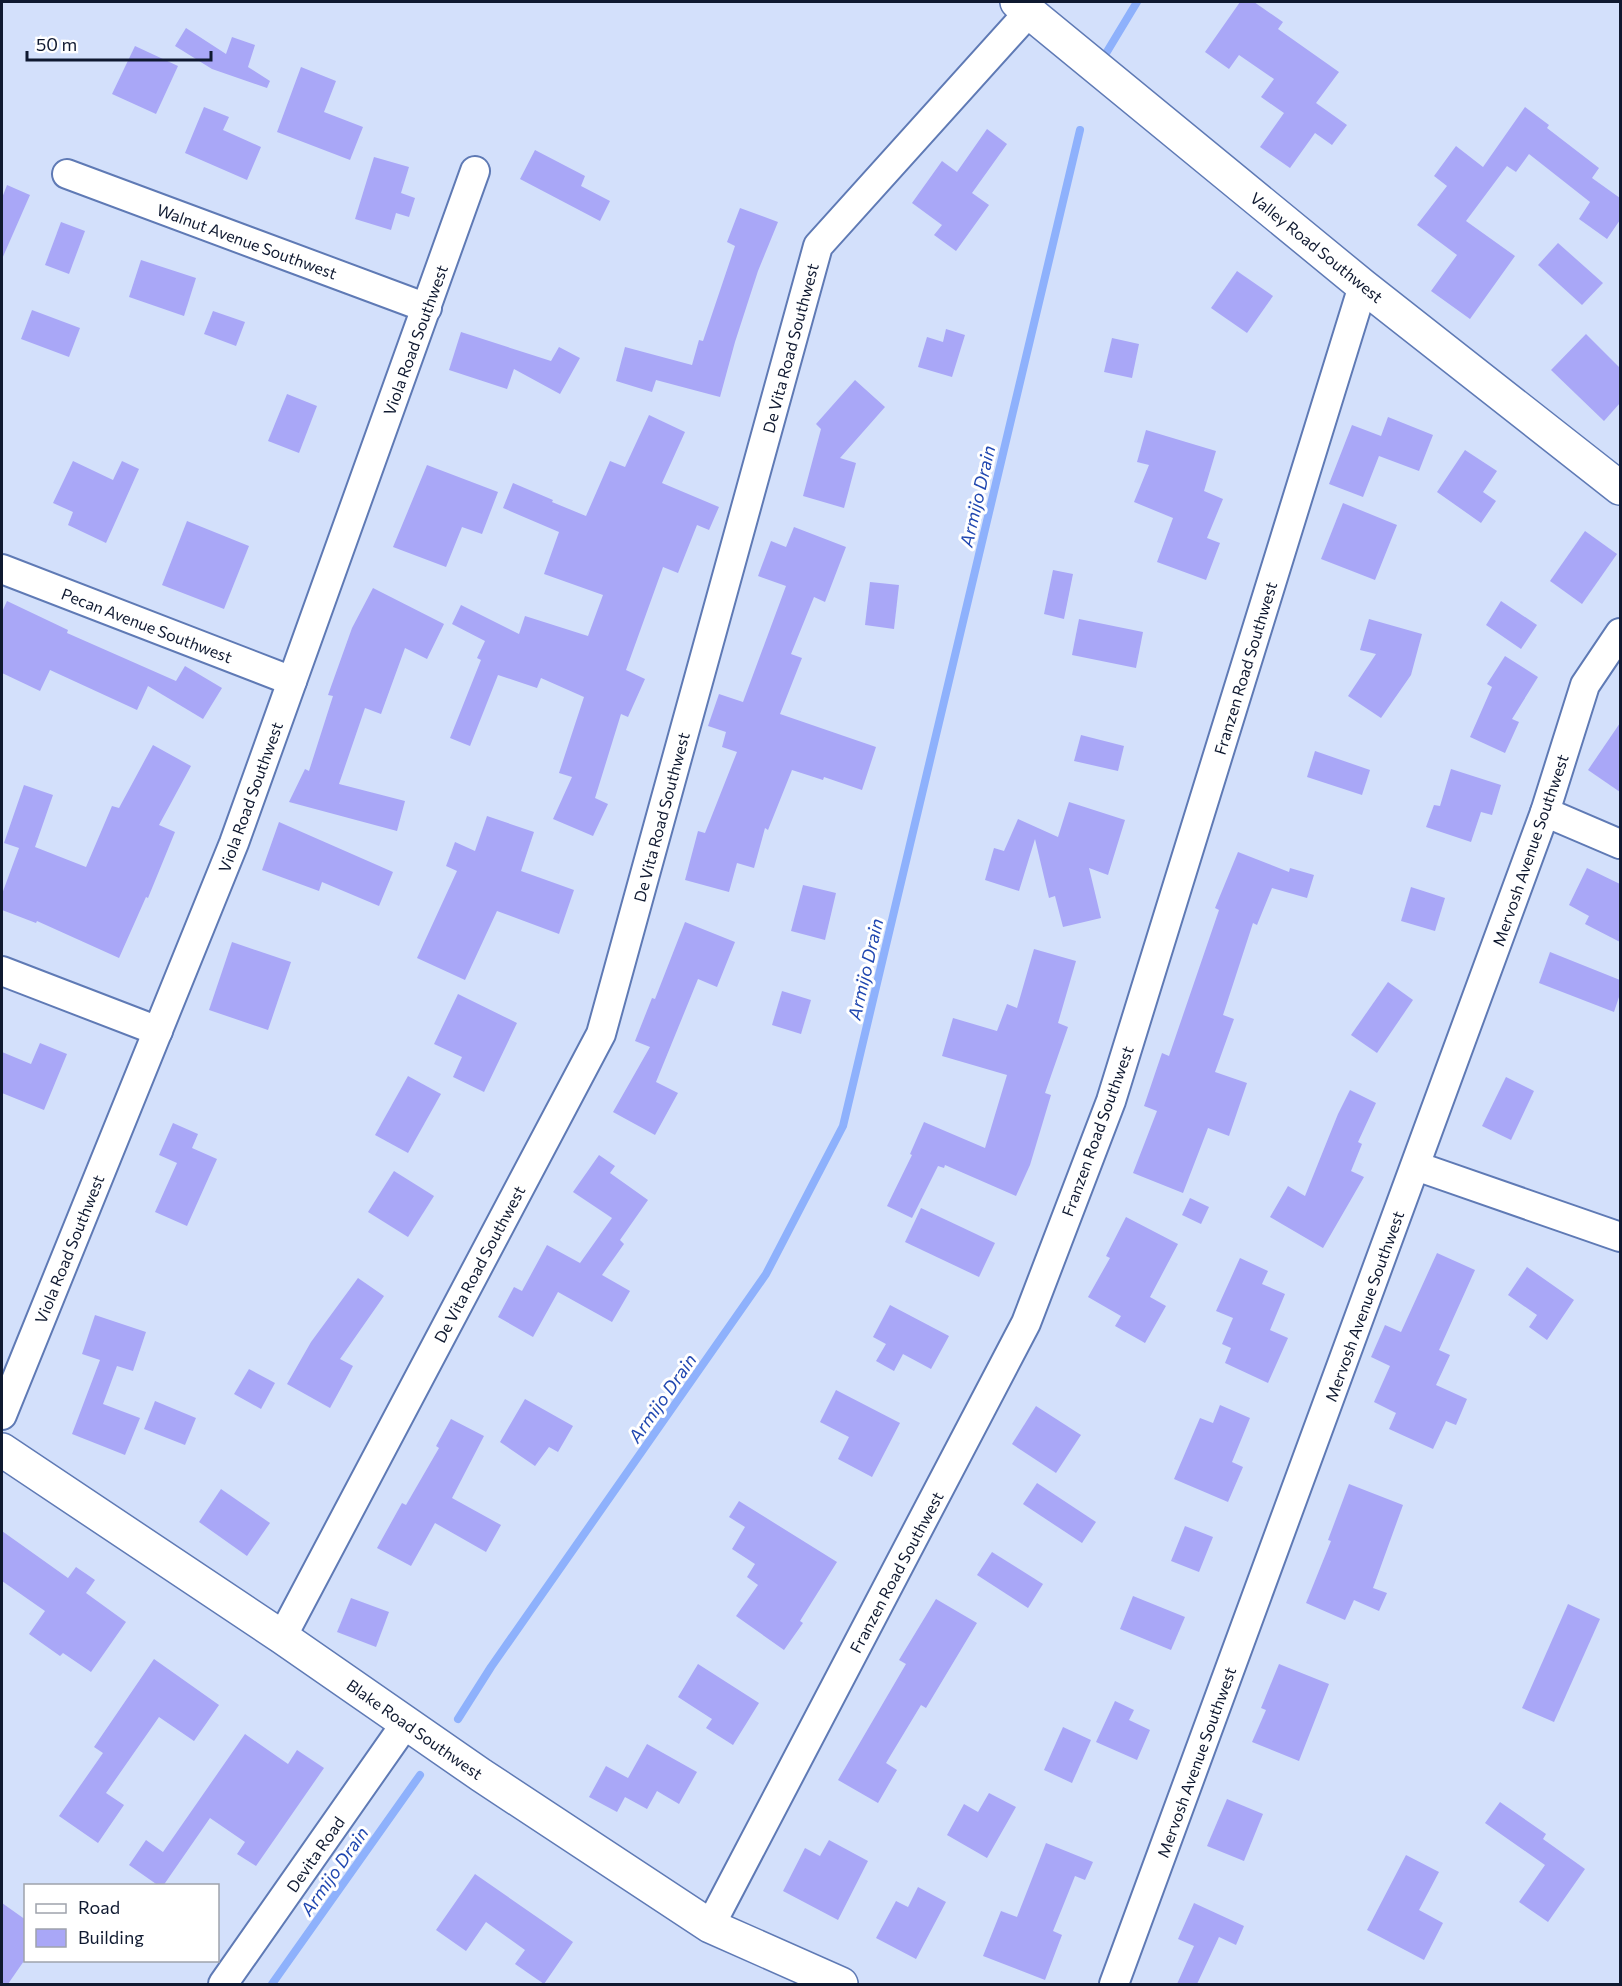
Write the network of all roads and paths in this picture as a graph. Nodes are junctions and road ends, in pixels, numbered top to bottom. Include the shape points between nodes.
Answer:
1 (1023, 7) edge
2 (475, 171) dead end
3 (67, 174) dead end
4 (1364, 286) junction
5 (427, 309) junction
6 (1616, 476) edge
7 (2, 569) edge
8 (1620, 633) edge
9 (292, 681) junction
10 (1545, 812) junction
11 (1620, 844) edge
12 (2, 971) edge
13 (158, 1031) junction
14 (1416, 1166) junction
15 (1620, 1237) edge
16 (2, 1415) edge
17 (2, 1450) edge
18 (282, 1637) junction
19 (406, 1723) junction
20 (710, 1926) junction
21 (223, 1984) edge
22 (841, 1984) edge
23 (1114, 1984) edge

1 - 4 street, Valley Road Southwest
1 - 18 street, De Vita Road Southwest via 818,246 601,1034
2 - 5 street, Viola Road Southwest
3 - 5 street, Walnut Avenue Southwest
4 - 6 street, Valley Road Southwest
4 - 20 street, Franzen Road Southwest via 1111,1101 1026,1323
5 - 9 street, Viola Road Southwest
7 - 9 street, Pecan Avenue Southwest
8 - 10 street, Mervosh Avenue Southwest via 1584,685
9 - 13 street, Viola Road Southwest via 234,843
10 - 11 street
10 - 14 street, Mervosh Avenue Southwest
12 - 13 street
13 - 16 street, Viola Road Southwest
14 - 15 street
14 - 23 street, Mervosh Avenue Southwest
17 - 18 street, Blake Road Southwest
18 - 19 street, Blake Road Southwest
19 - 20 street, Blake Road Southwest
19 - 21 street, Devita Road
20 - 22 street, Blake Road Southwest

